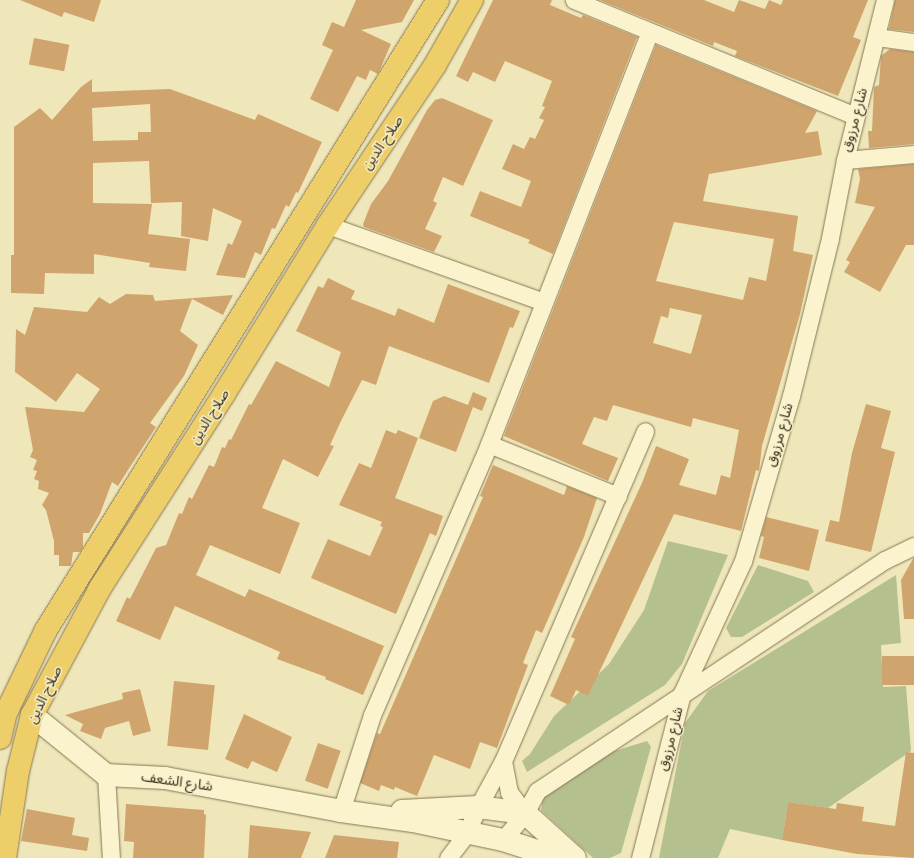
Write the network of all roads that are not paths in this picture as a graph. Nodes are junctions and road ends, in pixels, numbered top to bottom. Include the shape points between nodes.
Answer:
1 (438, 0) edge
2 (472, 0) edge
3 (574, 0) edge
4 (885, 0) edge
5 (650, 32) junction
6 (877, 38) junction
7 (914, 42) edge
8 (855, 116) junction
9 (914, 154) edge
10 (845, 160) junction
11 (295, 226) junction
12 (324, 233) junction
13 (544, 302) junction
14 (645, 431) dead end
15 (489, 444) junction
16 (618, 496) junction
17 (914, 546) edge
18 (32, 660) junction
19 (0, 689) edge
20 (682, 693) junction
21 (3, 713) edge
22 (32, 715) junction
23 (0, 738) edge
24 (503, 761) junction
25 (106, 775) junction
26 (478, 807) junction
27 (341, 811) junction
28 (524, 813) junction
29 (466, 834) junction
30 (503, 840) junction
31 (5, 858) edge
32 (111, 858) edge
33 (448, 858) edge
34 (559, 858) edge
35 (575, 858) edge
36 (640, 858) edge

1 - 11 highway, صلاح الدين
2 - 12 highway, صلاح الدين via 435,65
3 - 5 street
4 - 6 street, شارع مرزوق
5 - 8 street
5 - 13 street
6 - 7 street
6 - 8 street, شارع مرزوق
8 - 10 street, شارع مرزوق
9 - 10 street
10 - 20 street, شارع مرزوق via 830,238 793,389 743,560
11 - 12 highway
11 - 18 highway, صلاح الدين via 49,624
12 - 13 street via 413,258
12 - 22 highway, صلاح الدين via 100,588
13 - 15 street
14 - 16 street
15 - 16 street
15 - 27 street via 372,715
16 - 24 street
17 - 20 street via 885,560
18 - 19 highway
18 - 21 highway, صلاح الدين
20 - 28 street via 537,791
20 - 36 street, شارع مرزوق
21 - 22 street
21 - 23 highway, صلاح الدين
22 - 25 street
22 - 31 highway, صلاح الدين via 18,771
24 - 26 street
24 - 28 street via 509,792
25 - 27 street, شارع الشعف via 165,778
25 - 32 street
26 - 27 street, شارع الشعف via 395,812
26 - 28 street, شارع الشعف
26 - 29 street
27 - 29 street, شارع الشعف via 413,821
28 - 30 street
28 - 35 street
29 - 30 street
29 - 33 street
30 - 34 street

